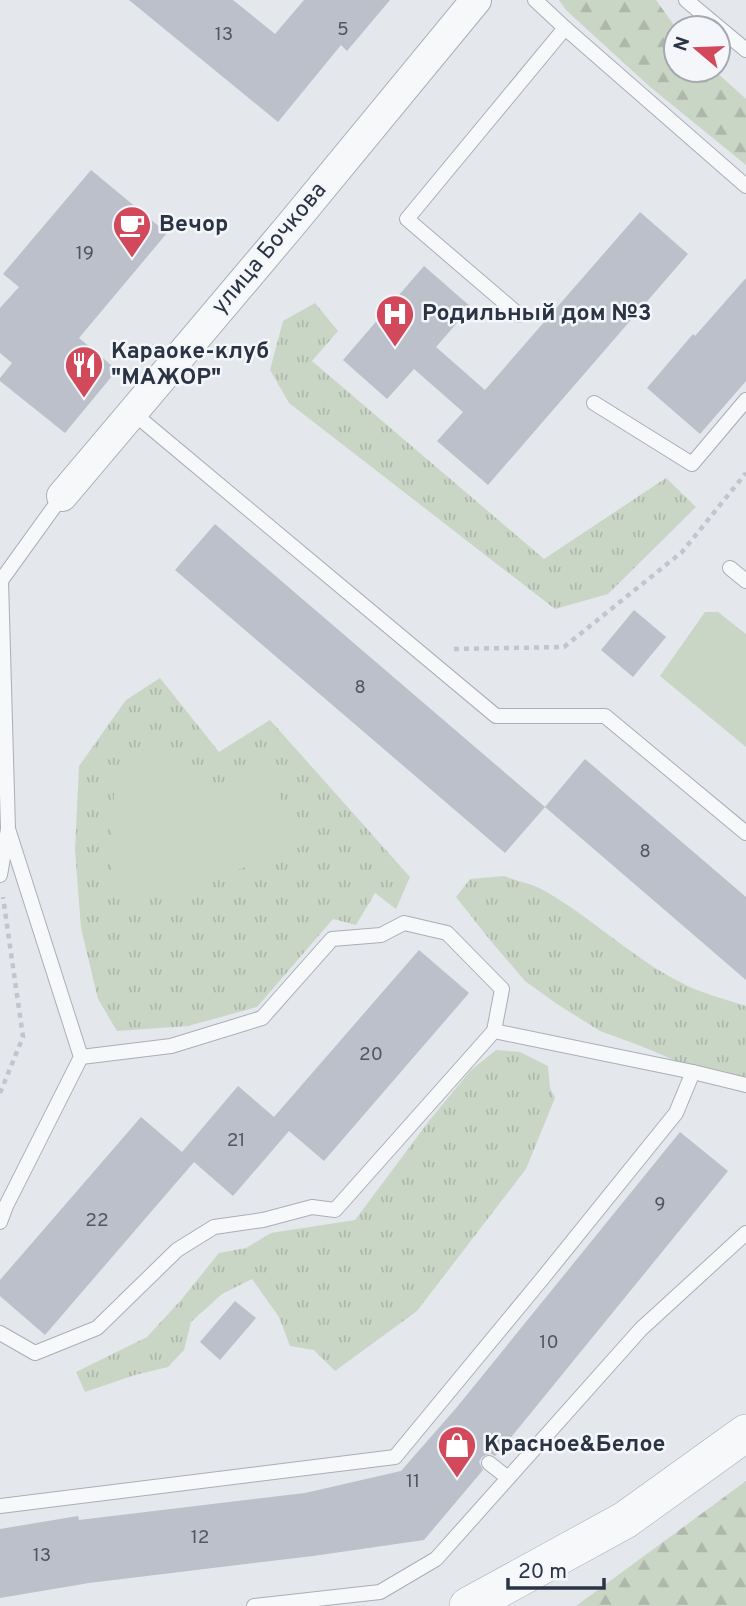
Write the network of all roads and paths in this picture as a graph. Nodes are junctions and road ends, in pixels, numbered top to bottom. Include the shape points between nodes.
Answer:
1 (476, 0) edge
2 (536, 0) edge
3 (687, 0) edge
4 (565, 28) junction
5 (746, 50) edge
6 (746, 186) edge
7 (519, 315) dead end
8 (746, 400) edge
9 (594, 402) dead end
10 (132, 412) junction
11 (746, 472) edge
12 (62, 496) joint
13 (730, 568) dead end
14 (746, 581) edge
15 (0, 582) edge
16 (418, 650) junction
17 (8, 829) junction
18 (746, 833) edge
19 (1, 882) edge
20 (494, 1031) junction
21 (80, 1057) junction
22 (693, 1072) junction
23 (746, 1085) edge
24 (0, 1093) edge
25 (0, 1222) edge
26 (746, 1233) edge
27 (0, 1333) edge
28 (430, 1414) junction
29 (442, 1424) dead end
30 (746, 1433) edge
31 (489, 1463) dead end
32 (508, 1478) junction
33 (0, 1506) edge
34 (254, 1606) edge
35 (468, 1606) edge

1 - 10 street, улица Бочкова
2 - 4 lane
3 - 5 lane
4 - 6 lane
4 - 7 lane via 407,219
8 - 9 lane via 692,464
10 - 12 street, улица Бочкова
10 - 16 lane
11 - 16 path via 681,552 564,647
12 - 15 lane
13 - 14 lane
15 - 17 lane
16 - 18 lane via 496,716 605,716
17 - 19 lane
17 - 21 lane
19 - 24 path via 23,1037
20 - 21 lane via 502,989 447,933 404,923 381,935 332,939 262,1018 172,1046
20 - 22 lane
20 - 27 lane via 335,1210 312,1207 214,1227 177,1250 97,1328 35,1353
21 - 25 lane
22 - 23 lane
22 - 28 lane via 676,1113
26 - 32 lane via 641,1329
28 - 29 lane
28 - 33 lane via 394,1457
30 - 35 street via 625,1520
31 - 32 lane
32 - 34 lane via 436,1559 380,1592

